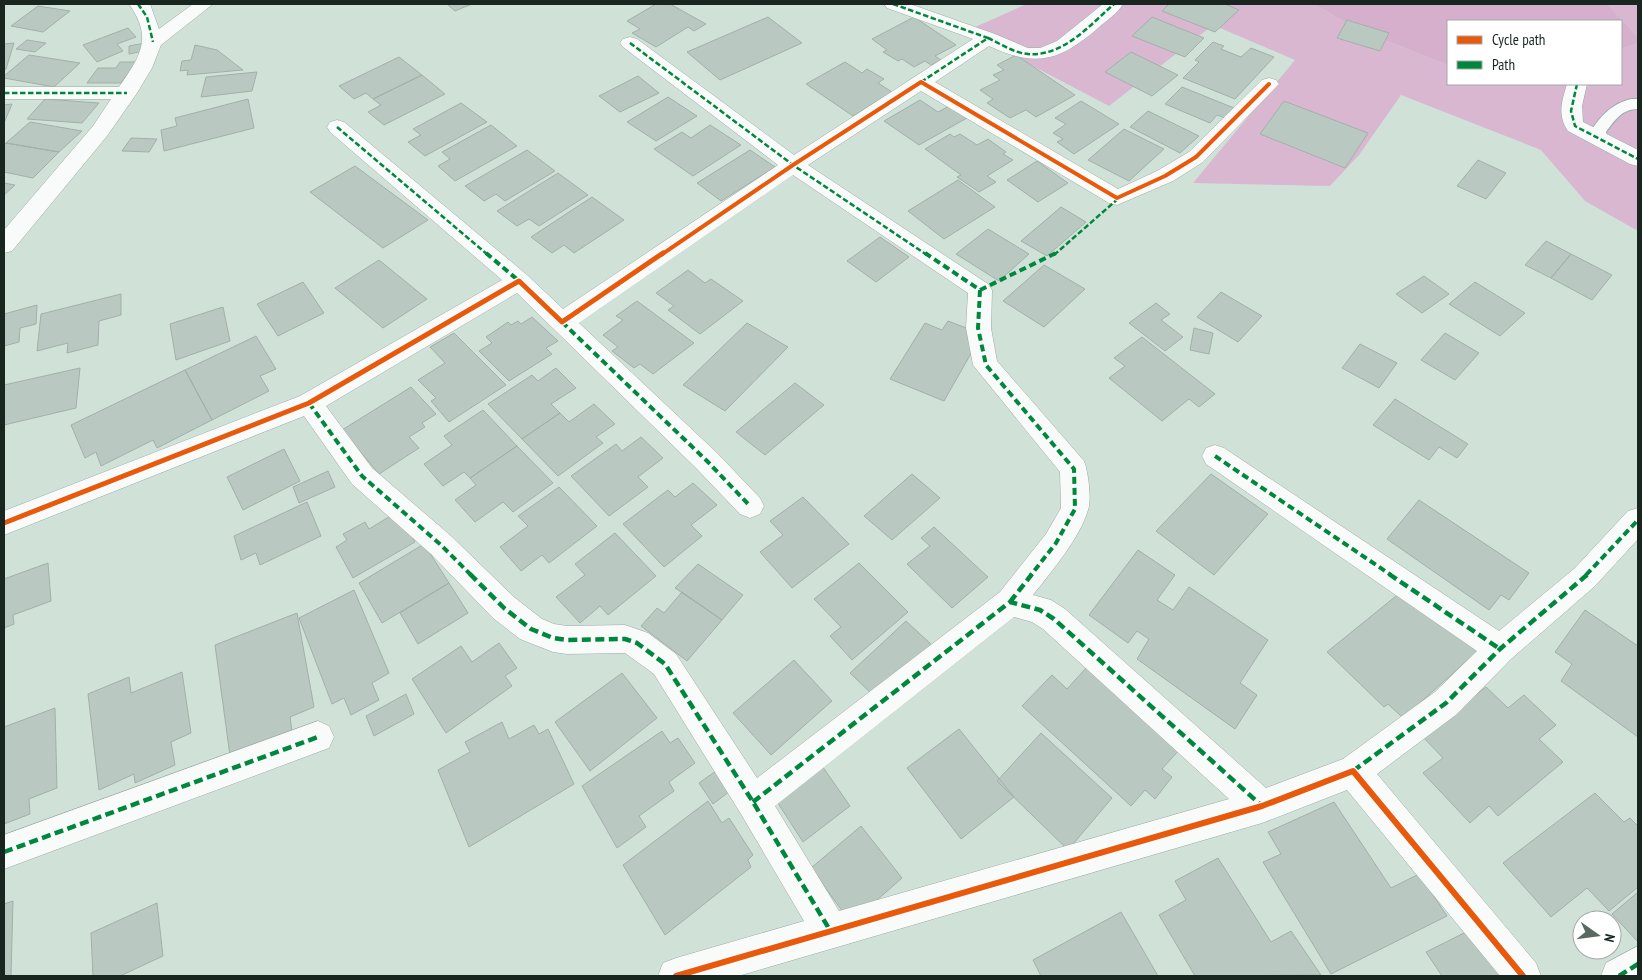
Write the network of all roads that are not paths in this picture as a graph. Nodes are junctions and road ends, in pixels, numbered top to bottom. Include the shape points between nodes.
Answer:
1 (138, 4) edge
2 (204, 4) edge
3 (893, 4) edge
4 (1114, 4) edge
5 (988, 38) junction
6 (153, 42) junction
7 (630, 43) dead end
8 (921, 82) junction
9 (1269, 84) dead end
10 (1576, 85) edge
11 (4, 93) edge
12 (127, 94) junction
13 (1638, 104) edge
14 (337, 127) dead end
15 (1600, 140) junction
16 (1638, 159) edge
17 (793, 165) junction
18 (4, 245) edge
19 (519, 281) junction
20 (562, 322) junction
21 (309, 403) junction
22 (1215, 456) dead end
23 (750, 506) dead end
24 (1638, 520) edge
25 (4, 524) edge
26 (1010, 602) junction
27 (1500, 650) junction
28 (318, 737) dead end
29 (1353, 771) junction
30 (752, 802) junction
31 (1262, 806) junction
32 (4, 852) edge
33 (831, 932) junction
34 (1638, 964) edge
35 (676, 976) edge
36 (1523, 976) edge
37 (1619, 976) edge

1 - 6 street via 147,18
2 - 6 street
3 - 5 street
4 - 5 street via 1066,44 1041,54 1027,54
5 - 8 street
6 - 12 street
7 - 17 street
8 - 9 street via 1117,198 1166,176 1196,157
8 - 17 street
10 - 15 street via 1571,121
11 - 12 street
12 - 18 street
13 - 15 lane via 1619,106 1598,132
14 - 19 street
15 - 16 street
17 - 20 street
17 - 26 street via 980,290 977,311 980,346 986,365 1074,469 1075,509 1056,543
19 - 20 street
19 - 21 street
20 - 23 street
21 - 25 street
21 - 30 street via 362,476 441,545 504,608 531,629 567,640 625,639 637,643 665,664
22 - 27 street
24 - 27 street via 1585,577
26 - 30 street
26 - 31 street via 1040,610 1054,619
27 - 29 street via 1446,703
28 - 32 street
29 - 31 street
29 - 36 street
30 - 33 street
31 - 33 street
33 - 35 street
34 - 37 street

